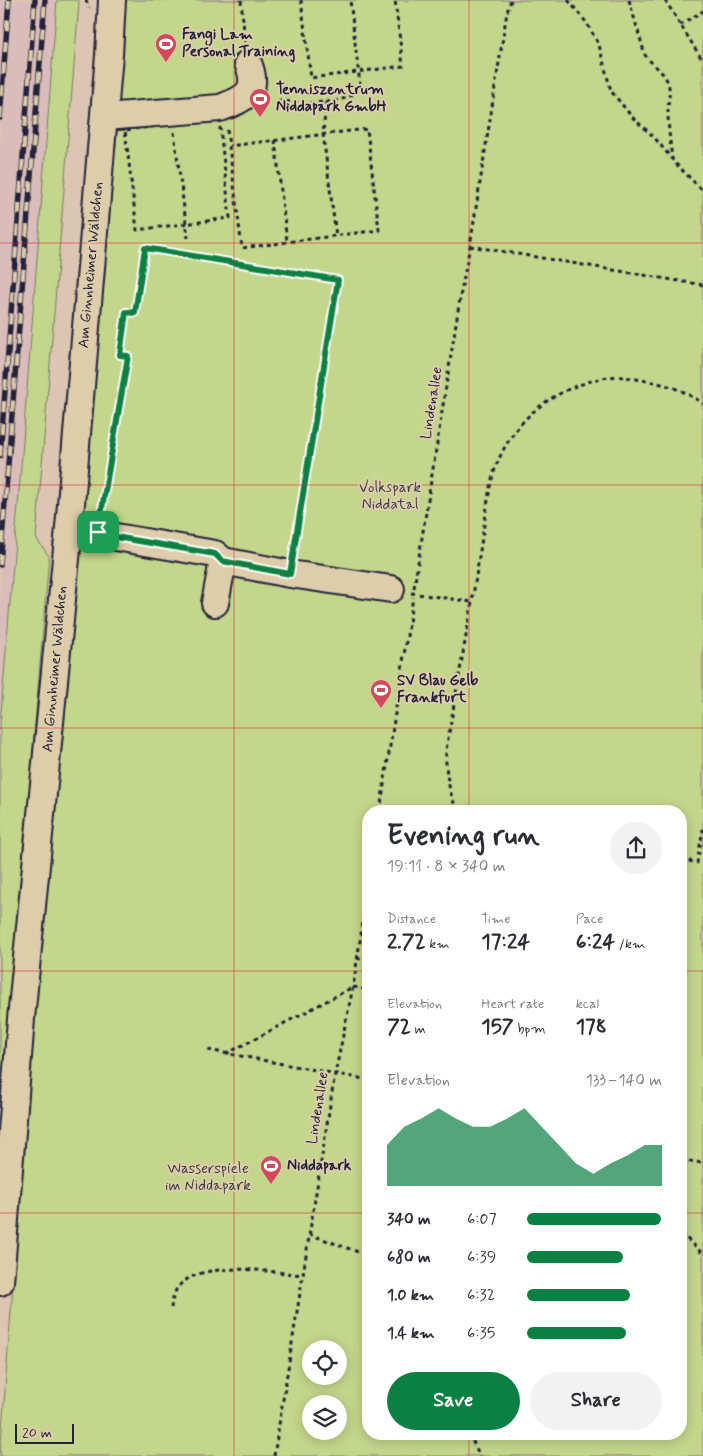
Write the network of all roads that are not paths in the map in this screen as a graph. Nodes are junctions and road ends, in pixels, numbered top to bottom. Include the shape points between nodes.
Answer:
1 (112, 0) edge
2 (247, 55) road end
3 (104, 117) junction
4 (69, 528) junction
5 (222, 561) junction
6 (402, 592) road end
7 (215, 602) dead end
8 (0, 1282) edge

1 - 3 street, Am Ginnheimer Wäldchen
2 - 3 street via 253,80 246,96 238,102 172,118
3 - 4 street, Am Ginnheimer Wäldchen
4 - 5 street via 215,554
4 - 8 street, Am Ginnheimer Wäldchen via 22,1009
5 - 6 street
5 - 7 street

